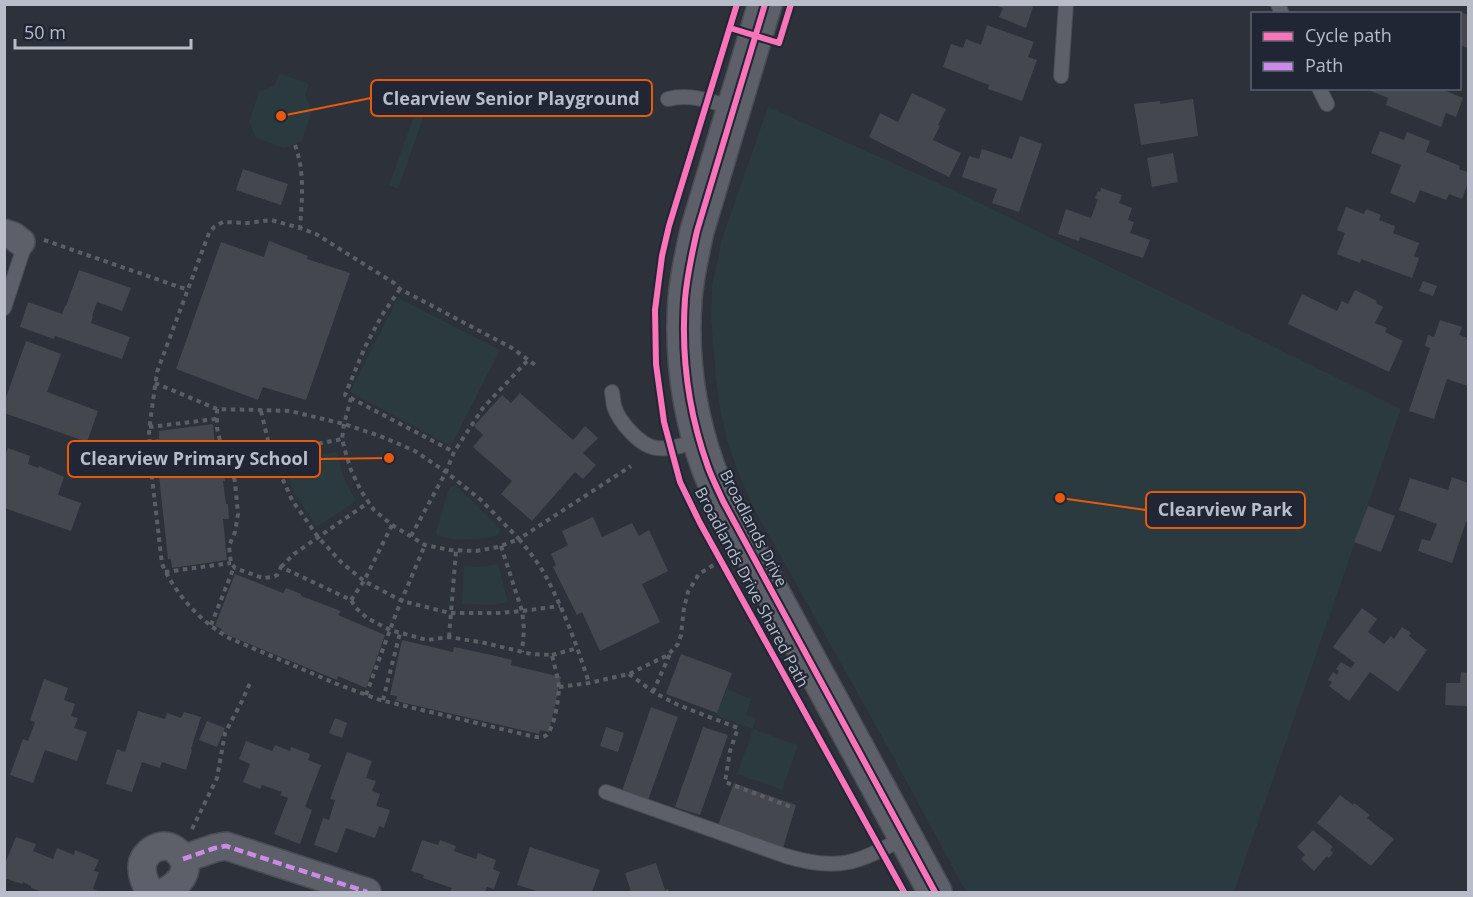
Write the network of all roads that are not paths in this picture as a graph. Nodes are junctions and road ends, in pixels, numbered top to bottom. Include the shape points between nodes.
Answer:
1 (765, 4) edge
2 (1065, 4) edge
3 (1061, 76) dead end
4 (1320, 90) edge
5 (668, 99) dead end
6 (1327, 104) dead end
7 (734, 108) junction
8 (13, 237) edge
9 (4, 308) edge
10 (612, 392) dead end
11 (700, 441) junction
12 (606, 792) dead end
13 (905, 837) junction
14 (183, 860) junction
15 (150, 892) edge
16 (164, 892) edge
17 (367, 892) edge
18 (935, 892) edge

1 - 7 street, Broadlands Drive
2 - 3 lane
4 - 6 lane
5 - 7 lane via 688,97
7 - 11 street, Broadlands Drive via 698,231 685,298 686,369
8 - 9 lane via 23,250
10 - 11 lane via 621,420 646,444 672,448
11 - 13 street, Broadlands Drive via 728,511
12 - 13 lane via 806,862 858,860
13 - 18 street, Broadlands Drive
14 - 15 street via 170,847 162,846 146,855 141,873
14 - 16 street via 182,879
14 - 17 street via 226,846

